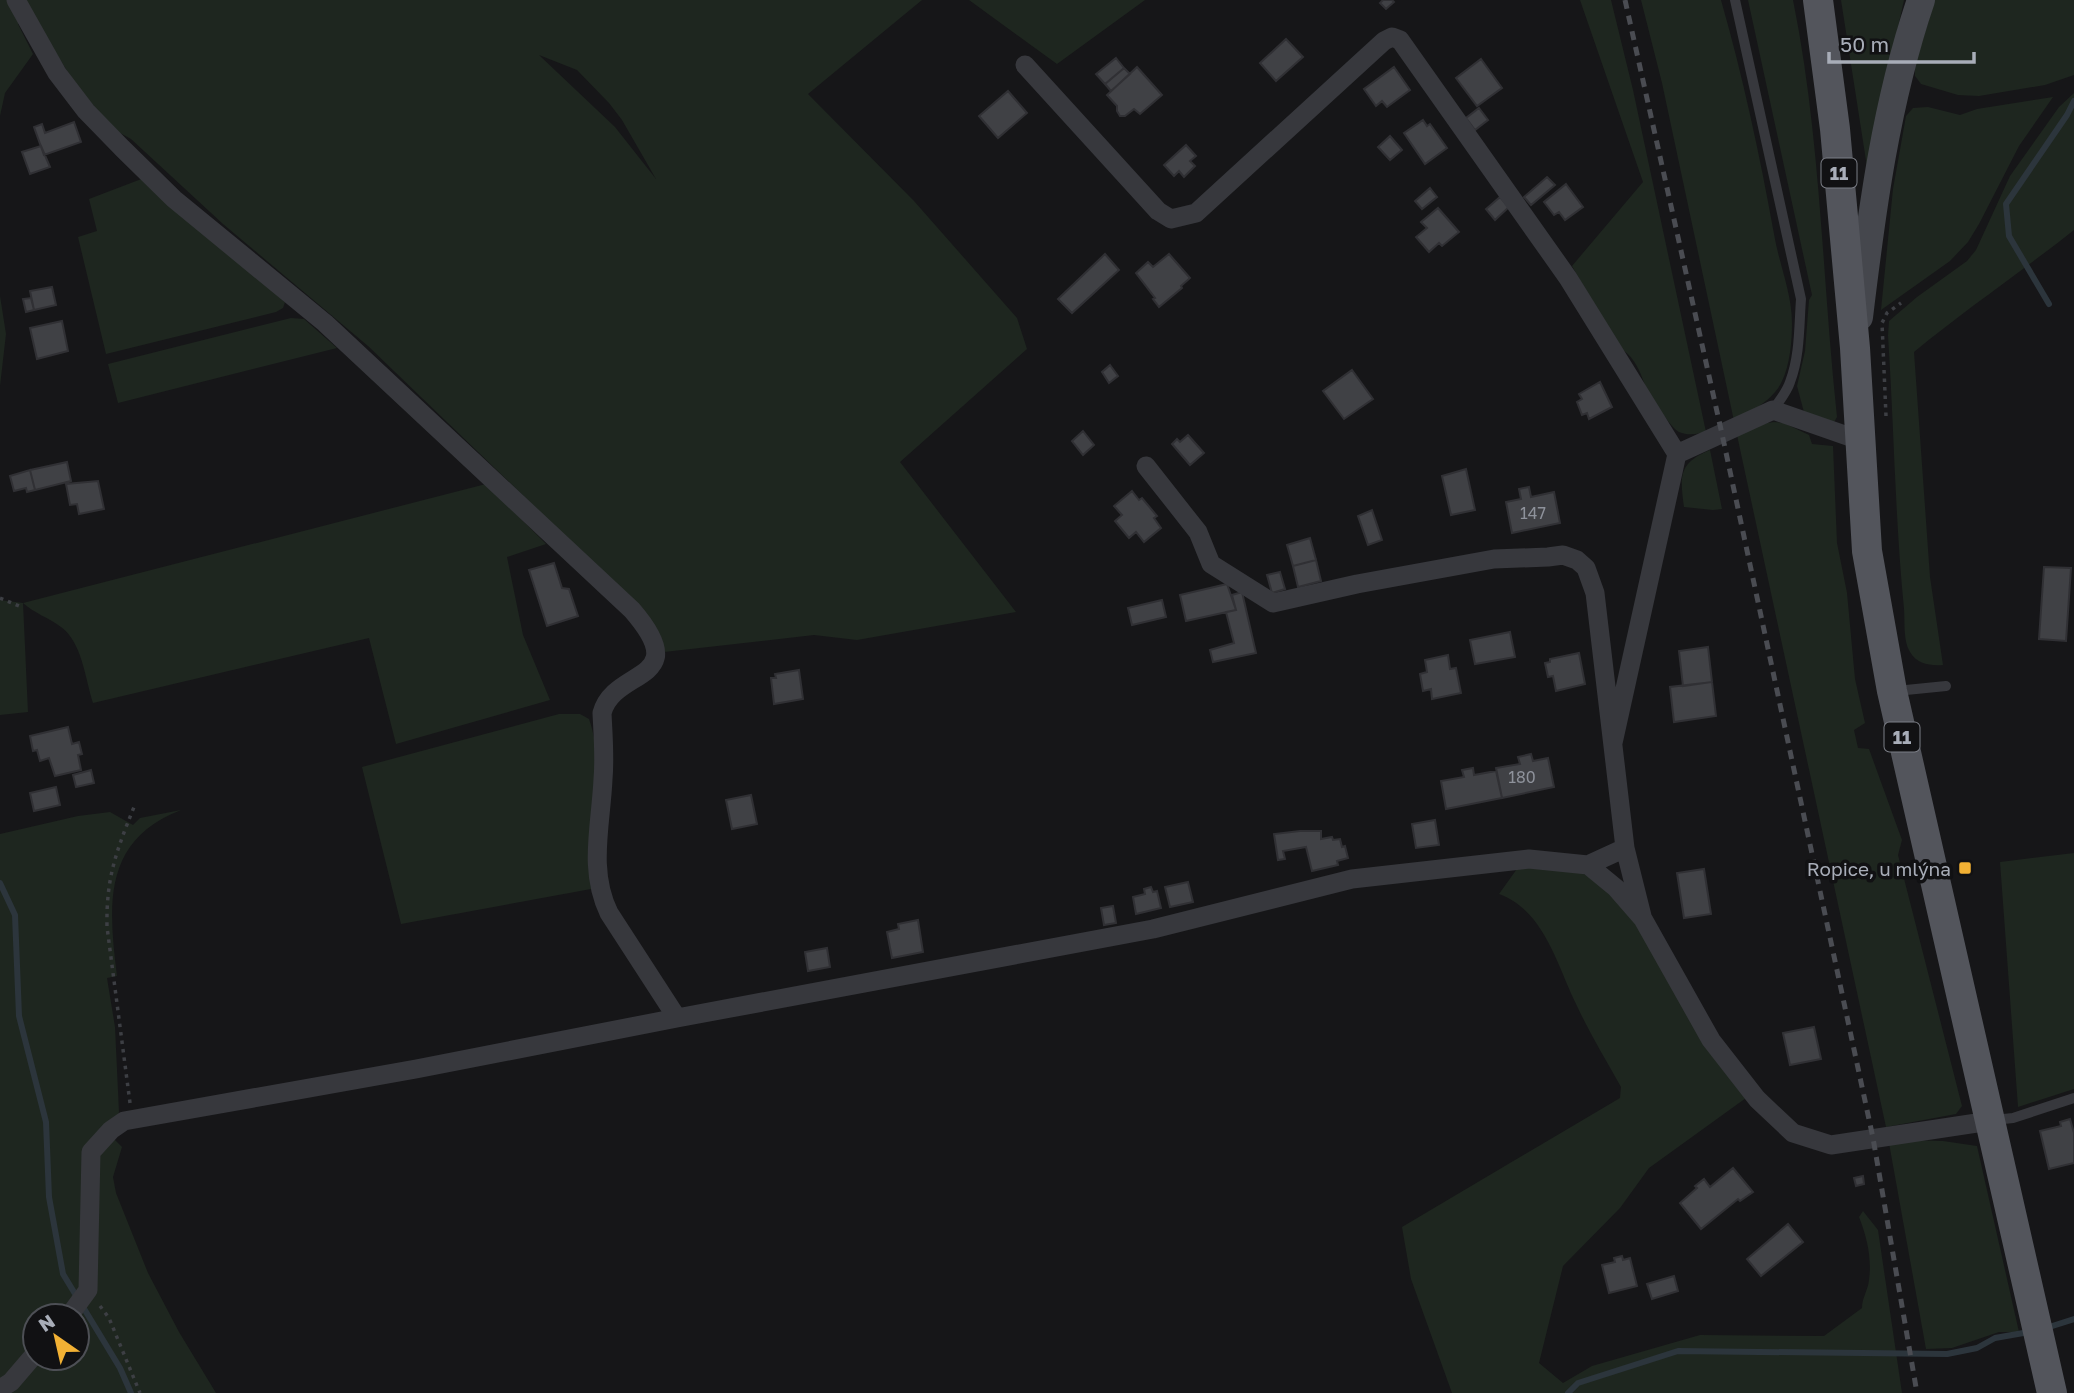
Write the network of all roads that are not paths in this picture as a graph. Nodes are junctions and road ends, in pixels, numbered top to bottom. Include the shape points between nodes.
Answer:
1 (16, 0) edge
2 (1735, 0) edge
3 (1818, 0) edge
4 (1921, 0) edge
5 (1025, 65) dead end
6 (1855, 348) junction
7 (1773, 410) junction
8 (1859, 440) junction
9 (1677, 454) junction
10 (1146, 466) dead end
11 (1946, 686) dead end
12 (1892, 691) junction
13 (1613, 743) junction
14 (1625, 848) junction
15 (1588, 865) junction
16 (1643, 919) junction
17 (677, 1018) junction
18 (2074, 1098) edge
19 (1990, 1121) junction
20 (78, 1302) edge
21 (21, 1370) edge
22 (0, 1390) edge
23 (2052, 1393) edge

1 - 17 street via 57,73 86,111 173,199 334,332 648,629 656,651 653,662 610,698 602,713 604,777 596,869 609,913
2 - 7 lane via 1801,299 1790,384
3 - 6 main road, 11
4 - 6 main road via 1895,89 1875,185
5 - 9 street via 1158,211 1171,219 1196,213 1384,41 1400,40 1568,278
6 - 8 main road, 11
7 - 8 street
7 - 9 street
8 - 12 main road, 11 via 1867,551
9 - 13 street
10 - 13 street via 1198,532 1210,564 1273,603 1494,559 1563,555 1577,560 1586,568 1595,593
11 - 12 lane
12 - 19 main road, 11
13 - 14 street
14 - 15 street
14 - 16 street
15 - 16 street
15 - 17 street via 1529,859 1352,879 1153,929
16 - 19 street via 1711,1040 1757,1099 1793,1133 1831,1145
17 - 20 street via 132,1119 111,1130 91,1152 87,1290
18 - 19 lane
19 - 23 main road, 11
21 - 22 street

